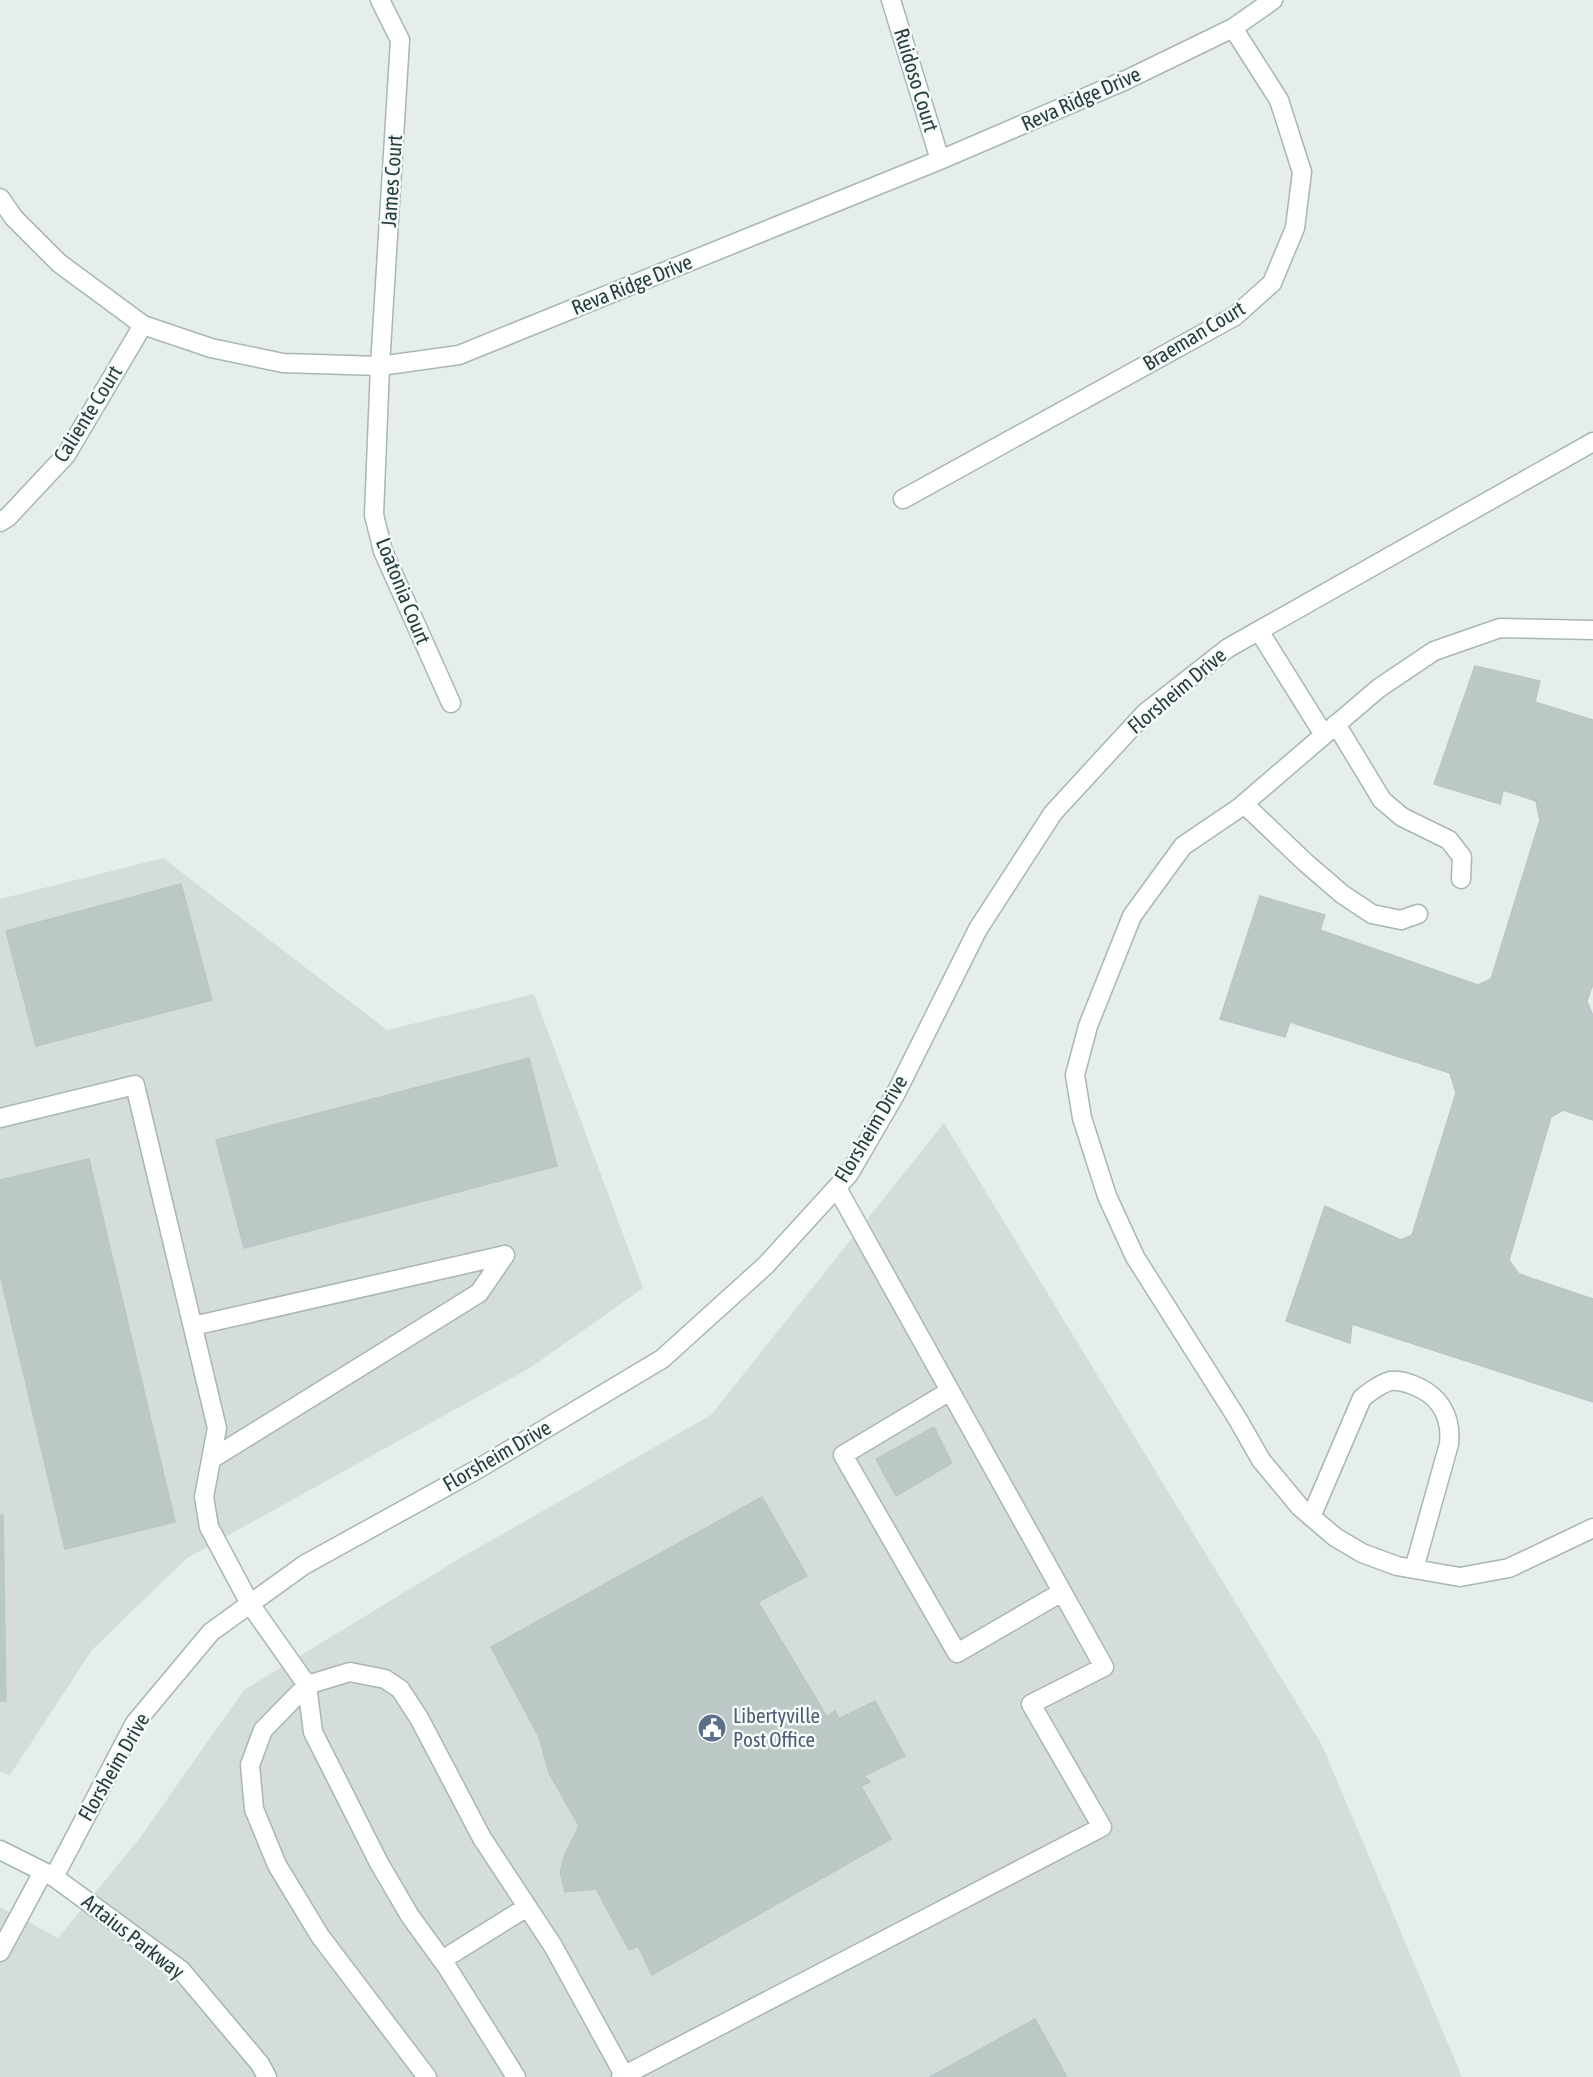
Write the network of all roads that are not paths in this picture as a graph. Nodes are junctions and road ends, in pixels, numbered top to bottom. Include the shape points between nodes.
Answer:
1 (380, 0) edge
2 (891, 0) edge
3 (1273, 0) edge
4 (1233, 28) junction
5 (940, 160) junction
6 (0, 198) edge
7 (143, 325) junction
8 (380, 366) junction
9 (1593, 442) edge
10 (903, 499) dead end
11 (0, 522) edge
12 (1593, 630) edge
13 (1259, 631) junction
14 (451, 703) dead end
15 (1330, 730) junction
16 (1244, 804) junction
17 (1461, 879) dead end
18 (1418, 914) dead end
19 (0, 1118) edge
20 (837, 1188) junction
21 (193, 1326) junction
22 (950, 1391) junction
23 (213, 1458) junction
24 (1311, 1517) junction
25 (1593, 1528) edge
26 (1414, 1569) junction
27 (1062, 1592) junction
28 (250, 1604) junction
29 (307, 1685) junction
30 (0, 1850) edge
31 (48, 1875) junction
32 (527, 1907) junction
33 (0, 1952) edge
34 (442, 1960) junction
35 (623, 2076) edge
36 (267, 2077) edge
37 (427, 2077) edge
38 (516, 2077) edge

1 - 8 street, James Court via 400,40
2 - 5 street, Ruidoso Court
3 - 4 street, Reva Ridge Drive
4 - 5 street, Reva Ridge Drive via 1126,80
4 - 10 street, Braeman Court via 1279,100 1302,172 1295,228 1272,283 1235,316
5 - 8 street, Reva Ridge Drive via 459,355
6 - 7 street, Reva Ridge Drive via 14,218 59,263
7 - 8 street, Reva Ridge Drive via 211,348 283,363
7 - 11 street, Caliente Court via 66,454
8 - 14 street, Loatonia Court via 374,514 382,551
9 - 13 street, Florsheim Drive
12 - 15 street via 1500,628 1434,651 1379,688
13 - 15 street
13 - 20 street, Florsheim Drive via 1228,648 1145,713 1053,813 978,929 896,1093
15 - 16 street
15 - 17 street via 1382,800 1402,817 1449,840 1462,857
16 - 18 street via 1342,894 1372,914 1401,920
16 - 24 street via 1183,846 1132,916 1088,1026 1075,1075 1082,1118 1107,1196 1135,1257 1261,1460
19 - 21 street via 135,1085
20 - 22 street
20 - 28 street, Florsheim Drive via 766,1265 662,1359 476,1470 304,1565
21 - 23 street via 217,1428
21 - 23 street via 505,1254 479,1293
22 - 27 street
22 - 27 street via 843,1455 957,1653
23 - 28 street via 204,1497 209,1527
24 - 26 street via 1362,1553
24 - 26 street via 1362,1398 1388,1382 1400,1380 1420,1388 1442,1406 1451,1432
25 - 26 street via 1509,1568 1460,1577
27 - 35 street via 1104,1667 1031,1704 1102,1827
28 - 29 street
28 - 31 street, Florsheim Drive via 211,1632 135,1723
29 - 32 street via 350,1672 385,1679 400,1689 482,1838
29 - 34 street via 313,1732 379,1863
29 - 37 street via 263,1730 250,1765 254,1809 277,1865 320,1936
30 - 31 street, Artaius Parkway
31 - 33 street, Florsheim Drive
31 - 36 street, Artaius Parkway via 181,1970
32 - 34 street
32 - 35 street
34 - 38 street

